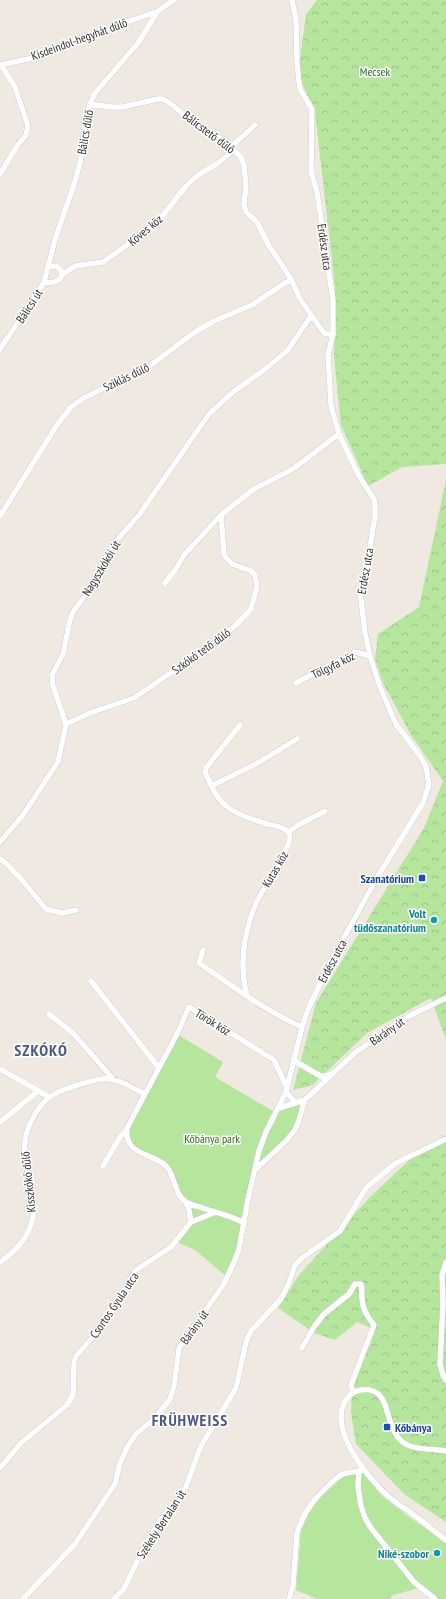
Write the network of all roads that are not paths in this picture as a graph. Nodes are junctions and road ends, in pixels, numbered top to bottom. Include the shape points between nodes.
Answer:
1 (173, 0) edge
2 (292, 0) edge
3 (158, 11) junction
4 (0, 65) edge
5 (90, 104) junction
6 (255, 125) dead end
7 (232, 149) junction
8 (0, 174) edge
9 (47, 267) junction
10 (62, 275) junction
11 (291, 279) junction
12 (44, 282) junction
13 (311, 316) junction
14 (333, 335) junction
15 (0, 349) edge
16 (339, 434) junction
17 (220, 515) junction
18 (0, 516) edge
19 (164, 583) dead end
20 (370, 656) junction
21 (296, 683) dead end
22 (66, 724) junction
23 (240, 725) dead end
24 (298, 739) dead end
25 (211, 786) junction
26 (325, 811) dead end
27 (288, 832) junction
28 (0, 842) edge
29 (0, 859) edge
30 (76, 910) dead end
31 (203, 950) dead end
32 (91, 981) dead end
33 (248, 995) junction
34 (446, 998) edge
35 (49, 1014) dead end
36 (302, 1027) junction
37 (294, 1059) junction
38 (159, 1068) junction
39 (0, 1070) edge
40 (334, 1074) junction
41 (114, 1080) junction
42 (286, 1090) junction
43 (38, 1091) junction
44 (145, 1094) junction
45 (49, 1097) junction
46 (305, 1099) junction
47 (296, 1103) junction
48 (279, 1108) junction
49 (0, 1122) edge
50 (126, 1131) junction
51 (446, 1139) edge
52 (103, 1166) dead end
53 (255, 1170) junction
54 (186, 1203) junction
55 (216, 1212) junction
56 (191, 1222) junction
57 (244, 1223) junction
58 (0, 1262) edge
59 (446, 1262) edge
60 (302, 1348) dead end
61 (446, 1380) edge
62 (353, 1393) junction
63 (446, 1451) edge
64 (0, 1468) edge
65 (361, 1470) junction
66 (446, 1540) edge
67 (23, 1599) edge
68 (114, 1599) edge
69 (288, 1599) edge
70 (435, 1599) edge

1 - 3 street, Bálics dűlő
2 - 14 street, Erdész utca via 296,20 300,89 312,109 311,172 317,192 333,300
3 - 4 street, Kisdeindol-hegyhát dűlő via 62,45 42,56
3 - 5 street, Bálics dűlő via 138,43 101,85
4 - 8 street via 15,87 28,126 26,134
5 - 7 street, Bálicstető dűlő via 112,108 163,99
5 - 9 street, Bálics dűlő via 86,115 80,163
6 - 7 street, Köves köz
7 - 10 street, Köves köz via 217,164 198,175 185,187 158,222 140,236 103,262 75,266
7 - 11 street, Bálicstető dűlő via 241,157 244,165 246,212 257,222
9 - 10 street via 58,266 62,270
9 - 12 street, Bálicsi út
10 - 12 street, Bálicsi út via 56,282
11 - 13 street, Bálicstető dűlő
11 - 18 street, Sziklás dűlő via 252,305 195,332 130,378 106,386 71,407
12 - 15 street, Bálicsi út
13 - 14 street, Bálicstető dűlő via 324,333
13 - 22 street, Nagyszkókói út via 287,351 233,392 209,414 139,515 112,546 102,572 73,612 63,654 52,675 53,686
14 - 16 street, Erdész utca via 328,354 331,406
16 - 17 street via 293,469 254,489
16 - 20 street, Erdész utca via 359,476 374,499 375,506 369,553 360,591
17 - 19 street via 184,555
17 - 22 street, Szkókó tető dűlő via 224,555 232,564 255,575 257,587 251,609 220,639 134,698
20 - 21 street, Tölgyfa köz via 355,652
20 - 36 street, Erdész utca via 396,724 420,756 426,767 429,784 423,803 378,876 331,961 308,1007
22 - 28 street via 58,762 23,815
23 - 25 street via 206,768 205,772
24 - 25 street via 256,764
25 - 27 street via 219,800 230,809 281,827
26 - 27 street
27 - 33 street, Kutas köz via 288,847 256,904 248,928 243,956 243,980
29 - 30 street via 22,880 46,910 62,913
31 - 33 street via 199,963
32 - 38 street
33 - 36 street
34 - 40 street, Bárány út via 409,1016 356,1052
35 - 41 street via 73,1034
36 - 37 street, Erdész utca
37 - 40 street via 298,1064 322,1077
37 - 42 street, Erdész utca
38 - 42 street, Török köz via 189,1008 274,1060
38 - 44 street, Török köz
39 - 43 street
40 - 46 street, Bárány út
41 - 44 street
41 - 45 street via 79,1084
42 - 47 street
42 - 48 street, Erdész utca
43 - 45 street
43 - 49 street
44 - 50 street
45 - 58 street, Kisszkókó dűlő via 32,1119 25,1141 24,1154 34,1208 28,1232 14,1252
46 - 47 street, Bárány út
46 - 53 street via 295,1130
47 - 48 street, Bárány út
48 - 53 street, Bárány út via 266,1132
50 - 52 street
50 - 54 street via 129,1144 134,1150 166,1166 177,1192
51 - 68 street, Székely Bertalan út via 396,1163 385,1172 366,1188 340,1231 295,1265 281,1299 251,1331 246,1342 236,1388 201,1446 185,1489 159,1522 124,1588
53 - 57 street, Bárány út
54 - 55 street
54 - 56 street
55 - 56 street
55 - 57 street via 232,1216
56 - 64 street, Csortos Gyula utca via 171,1248 136,1270 103,1326 80,1350 74,1362 73,1395 67,1405 21,1443
57 - 67 street, Bárány út via 239,1249 224,1284 179,1348 170,1399 155,1418 136,1434 128,1446 114,1484 75,1544
59 - 61 street via 442,1275 440,1364
60 - 62 street via 324,1314 349,1294 355,1284 361,1284 364,1308 374,1326 351,1385
62 - 63 street via 365,1389 377,1393 392,1429 399,1439 409,1446
62 - 65 street via 344,1404 340,1420 342,1430
65 - 66 street via 389,1497
65 - 69 street via 339,1476 317,1495 306,1513 297,1533 292,1586
65 - 70 street via 358,1486 362,1506 371,1528 414,1582

